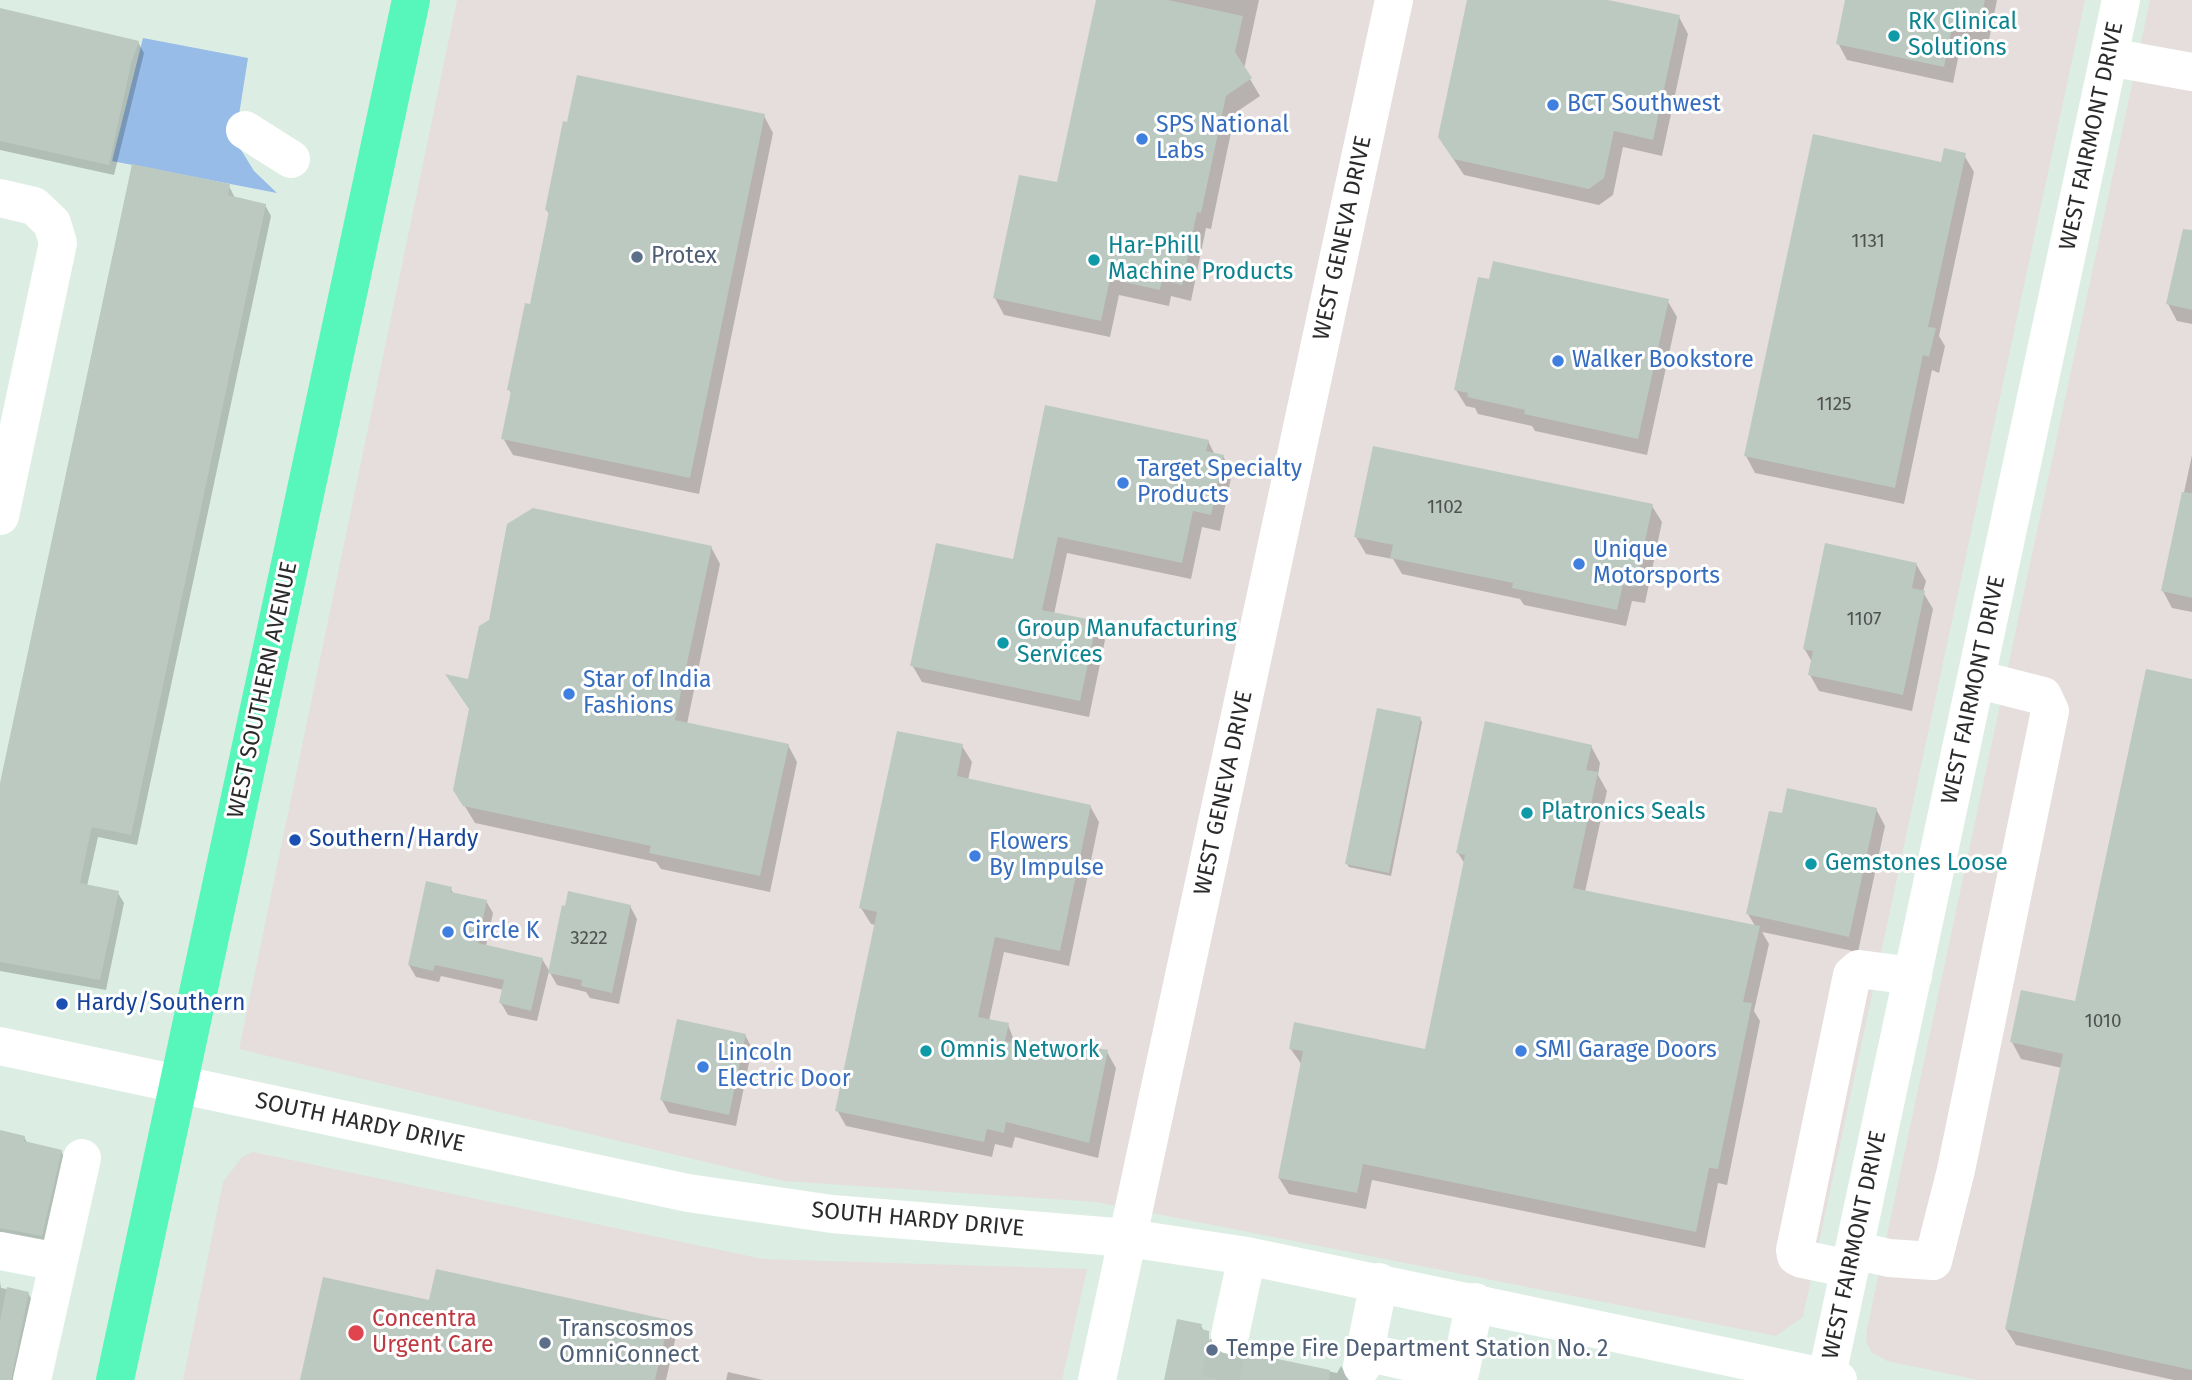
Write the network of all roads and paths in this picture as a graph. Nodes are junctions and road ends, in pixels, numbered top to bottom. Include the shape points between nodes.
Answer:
1 (411, 0) edge
2 (1394, 0) edge
3 (2121, 0) edge
4 (2109, 57) junction
5 (2192, 72) edge
6 (245, 130) dead end
7 (291, 159) dead end
8 (0, 198) edge
9 (11, 413) edge
10 (0, 516) edge
11 (1976, 679) junction
12 (1913, 976) junction
13 (0, 1046) edge
14 (178, 1084) junction
15 (82, 1158) dead end
16 (1128, 1238) junction
17 (0, 1251) edge
18 (1247, 1256) junction
19 (1852, 1260) junction
20 (58, 1262) junction
21 (1379, 1282) junction
22 (1475, 1302) junction
23 (1230, 1335) tunnel mouth
24 (1830, 1379) edge
25 (32, 1380) edge
26 (114, 1380) edge
27 (1097, 1380) edge

1 - 14 main road, WEST SOUTHERN AVENUE
2 - 16 street, WEST GENEVA DRIVE
3 - 4 street, WEST FAIRMONT DRIVE
4 - 5 street
4 - 11 street, WEST FAIRMONT DRIVE
6 - 7 street
8 - 9 street via 34,206 52,223 58,243
9 - 10 street
11 - 12 street, WEST FAIRMONT DRIVE
11 - 19 street via 2043,696 2050,711 1956,1170 1933,1261
12 - 19 street, WEST FAIRMONT DRIVE
12 - 19 street via 1859,969 1852,975 1795,1250 1802,1259
13 - 14 street, SOUTH HARDY DRIVE
14 - 16 street, SOUTH HARDY DRIVE via 688,1194 832,1214
14 - 26 main road, WEST SOUTHERN AVENUE
15 - 20 street
16 - 18 street, SOUTH HARDY DRIVE
16 - 27 street, WEST GENEVA DRIVE
17 - 20 street
18 - 21 street, SOUTH HARDY DRIVE
18 - 23 street
19 - 24 street, WEST FAIRMONT DRIVE
20 - 25 street
21 - 22 street, SOUTH HARDY DRIVE
21 - 22 street via 1364,1359 1460,1373
22 - 24 street, SOUTH HARDY DRIVE

